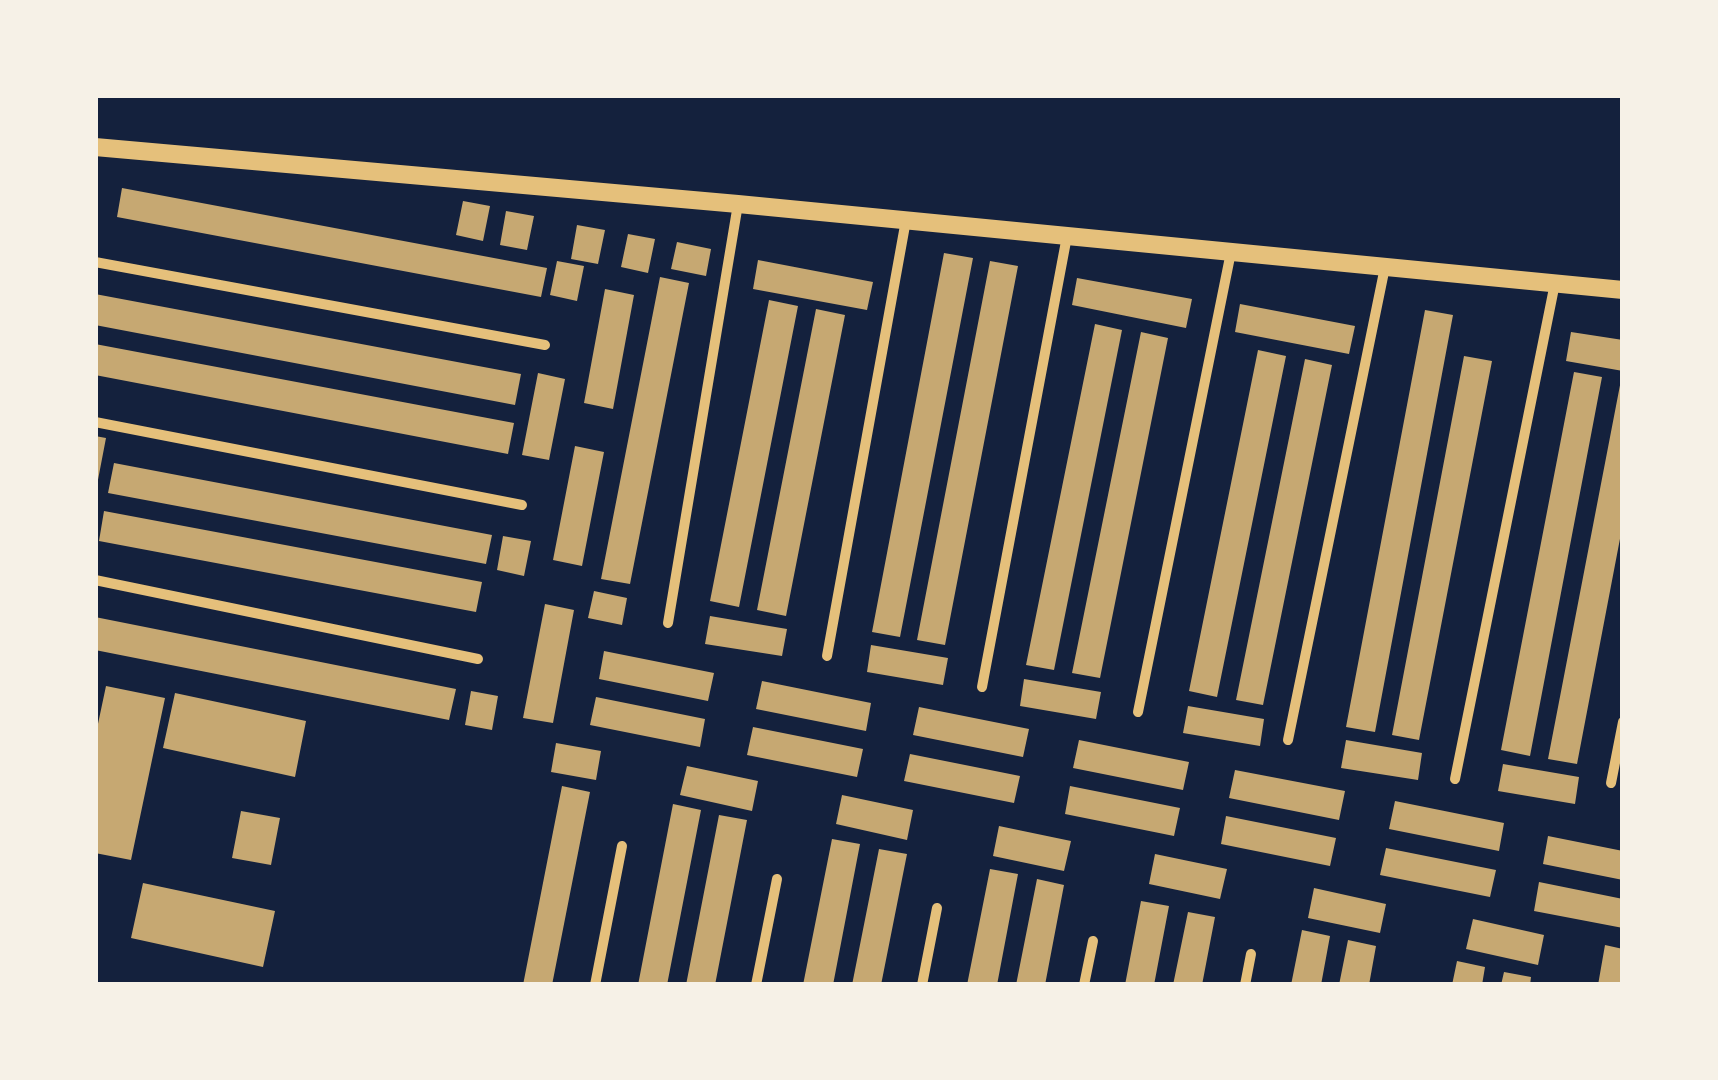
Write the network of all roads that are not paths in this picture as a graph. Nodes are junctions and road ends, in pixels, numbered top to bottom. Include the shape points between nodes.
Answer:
1 (95, 147) edge
2 (738, 204) junction
3 (906, 220) junction
4 (1067, 236) junction
5 (1231, 252) junction
6 (95, 262) edge
7 (1385, 267) junction
8 (1554, 283) junction
9 (1623, 290) edge
10 (545, 345) dead end
11 (95, 422) edge
12 (522, 505) dead end
13 (95, 580) edge
14 (668, 622) dead end
15 (827, 656) dead end
16 (478, 659) dead end
17 (982, 687) dead end
18 (1138, 712) dead end
19 (1623, 722) edge
20 (1288, 740) dead end
21 (1455, 779) dead end
22 (1611, 783) dead end
23 (622, 846) dead end
24 (776, 879) dead end
25 (937, 908) dead end
26 (1093, 941) dead end
27 (1251, 954) dead end
28 (594, 985) edge
29 (756, 985) edge
30 (922, 985) edge
31 (1084, 985) edge
32 (1245, 985) edge

1 - 2 street
2 - 3 street
2 - 14 street
3 - 4 street
3 - 15 street
4 - 5 street
4 - 17 street
5 - 7 street
5 - 18 street
6 - 10 street
7 - 8 street
7 - 20 street
8 - 9 street
8 - 21 street
11 - 12 street
13 - 16 street
19 - 22 street
23 - 28 street
24 - 29 street
25 - 30 street
26 - 31 street
27 - 32 street

